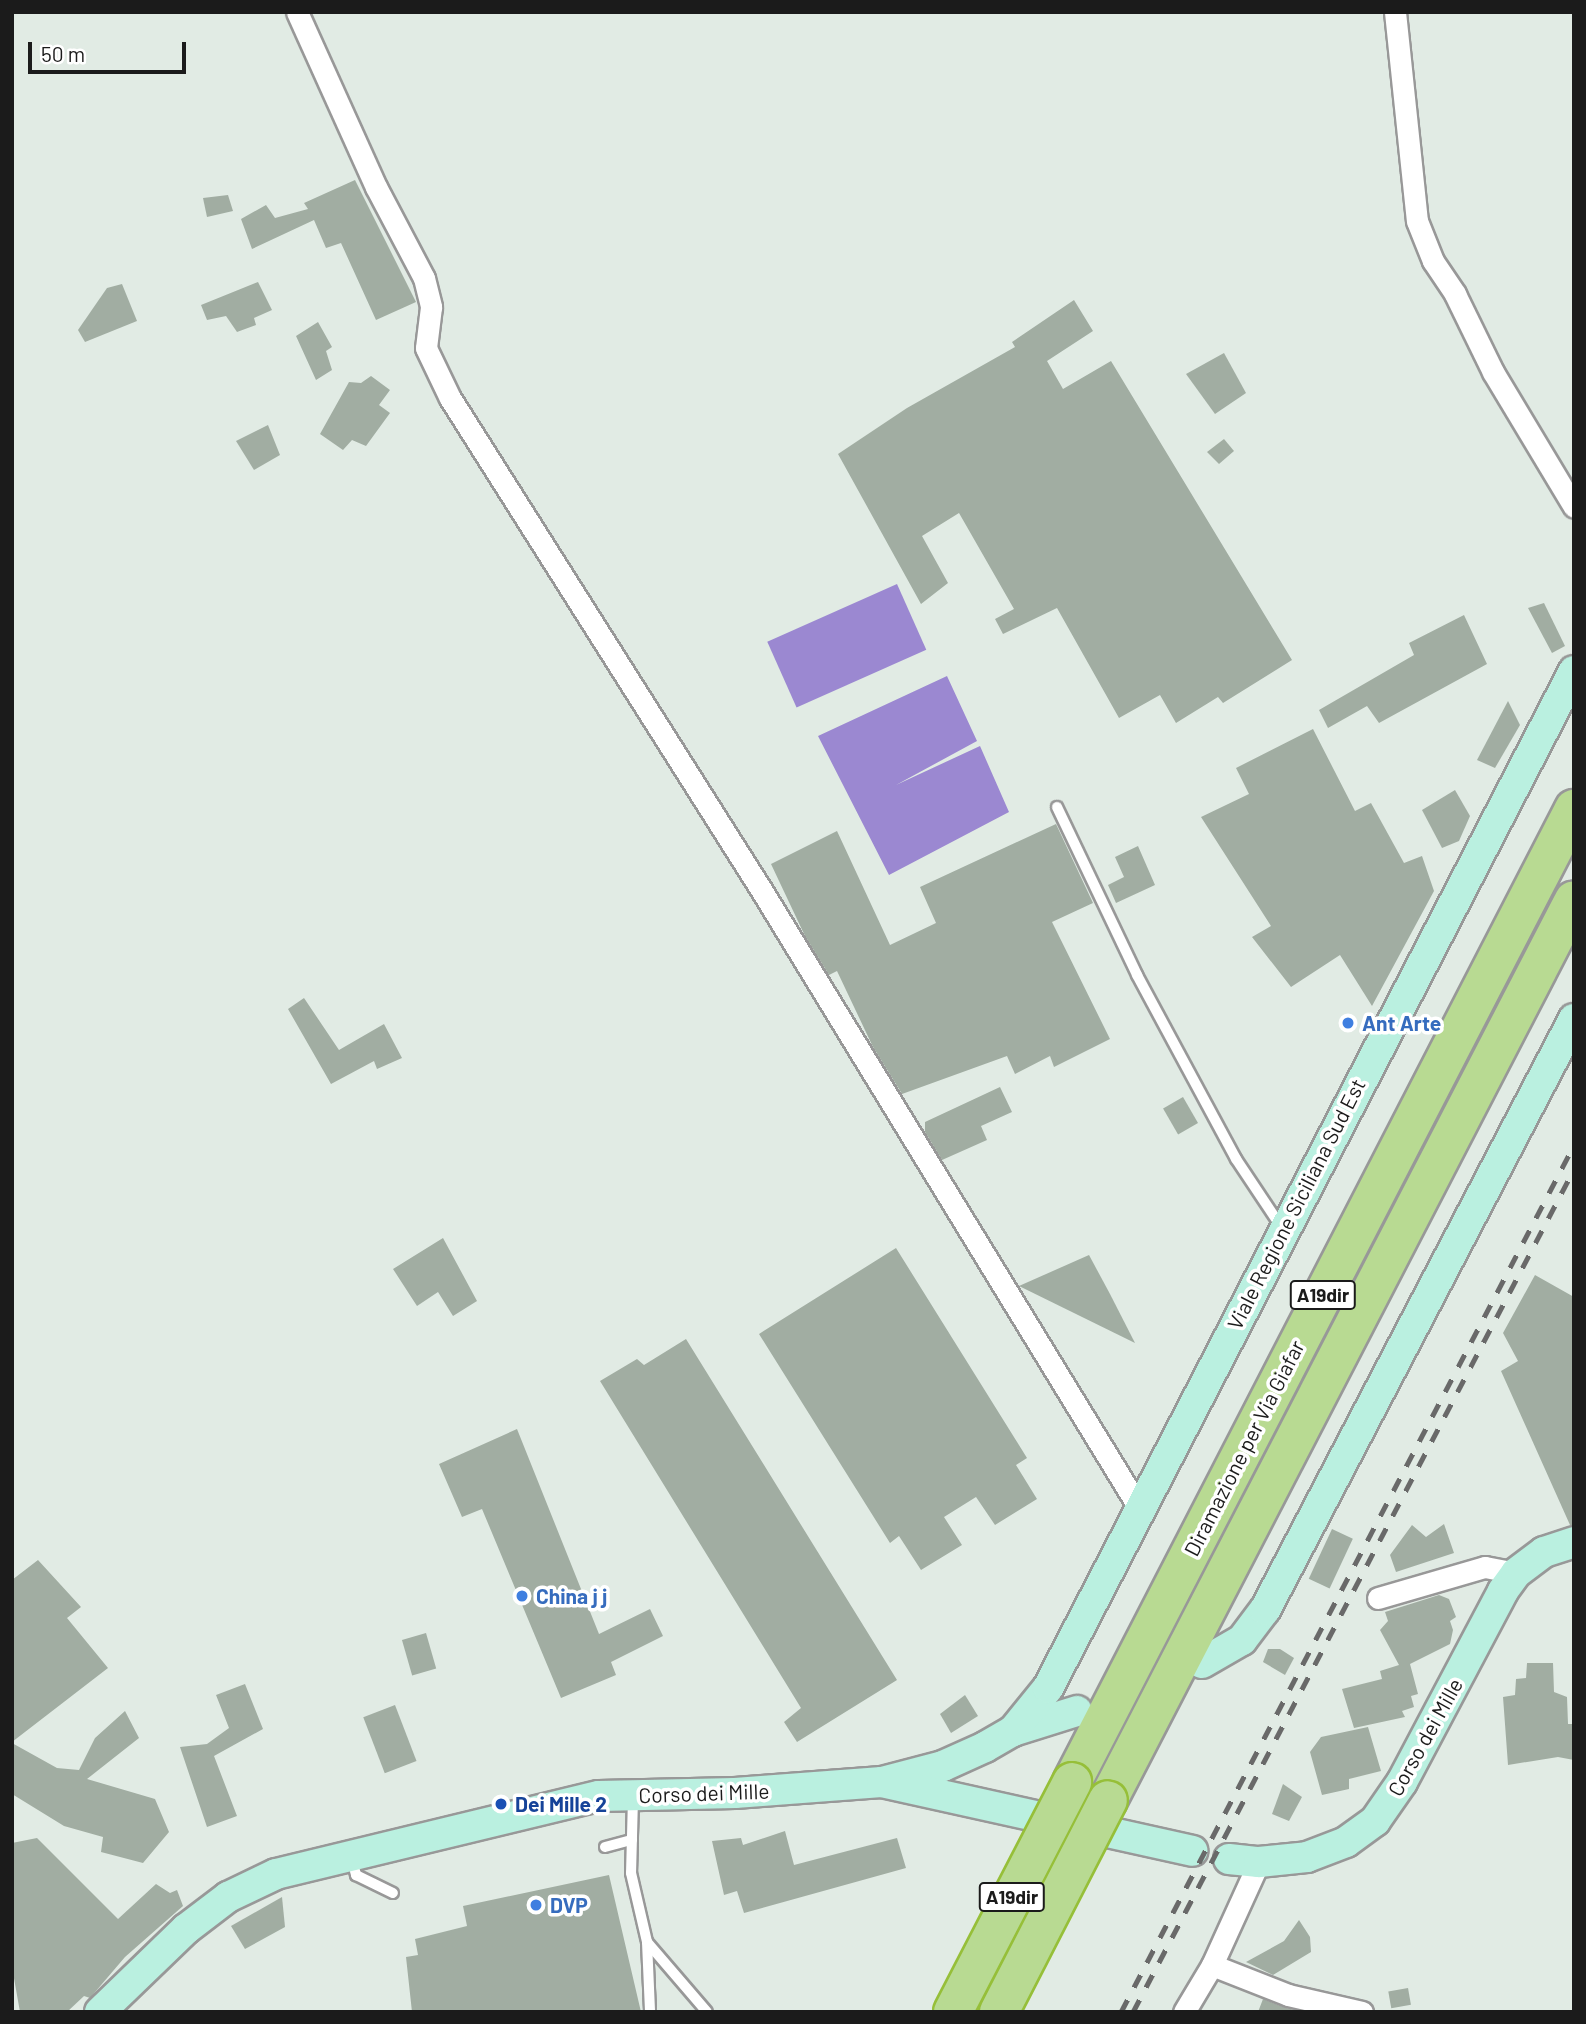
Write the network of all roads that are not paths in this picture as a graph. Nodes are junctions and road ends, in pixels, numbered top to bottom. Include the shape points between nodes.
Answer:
1 (297, 12) edge
2 (1395, 12) edge
3 (1574, 507) edge
4 (1574, 671) edge
5 (1057, 807) dead end
6 (1574, 809) edge
7 (1574, 900) edge
8 (1574, 1018) edge
9 (1282, 1228) junction
10 (1141, 1511) junction
11 (1574, 1542) edge
12 (1516, 1573) junction
13 (1378, 1598) dead end
14 (1202, 1663) dead end
15 (1077, 1711) dead end
16 (1013, 1731) junction
17 (882, 1783) junction
18 (633, 1795) junction
19 (632, 1840) junction
20 (605, 1847) dead end
21 (1192, 1852) dead end
22 (350, 1854) junction
23 (1229, 1859) dead end
24 (1259, 1862) junction
25 (393, 1893) dead end
26 (647, 1942) junction
27 (1212, 1965) junction
28 (100, 2012) edge
29 (650, 2012) edge
30 (707, 2012) edge
31 (953, 2012) edge
32 (999, 2012) edge
33 (1184, 2012) edge
34 (1362, 2012) edge

1 - 10 street via 376,187 424,278 430,307 426,348 450,398 762,891
2 - 3 street via 1417,220 1433,261 1455,294 1493,372
4 - 9 street, Viale Regione Siciliana Sud Est
5 - 9 lane via 1137,975 1236,1159
6 - 31 highway, Diramazione per Via Giafar / A19dir, bridge
7 - 32 highway, Diramazione per Via Giafar / A19dir, bridge
8 - 14 street via 1265,1610 1242,1640
9 - 10 street, Viale Regione Siciliana Sud Est
10 - 16 street, Viale Regione Siciliana Sud Est via 1048,1688
11 - 12 street, Corso dei Mille via 1545,1552
12 - 13 street via 1485,1567
12 - 24 street, Corso dei Mille via 1402,1782 1375,1821 1346,1842 1307,1857
15 - 16 street, Viale Regione Siciliana Sud Est
16 - 17 street, Viale Regione Siciliana Sud Est via 943,1766
17 - 18 street, Corso dei Mille
17 - 21 street, Corso dei Mille
18 - 19 lane
18 - 22 street, Corso dei Mille via 599,1796
19 - 20 lane
19 - 26 lane via 631,1873
22 - 25 lane via 356,1874
22 - 28 street, Corso dei Mille via 276,1874 228,1897 186,1929
23 - 24 street, Corso dei Mille
24 - 27 street
26 - 29 lane
26 - 30 lane
27 - 33 street
27 - 34 street via 1288,1994

